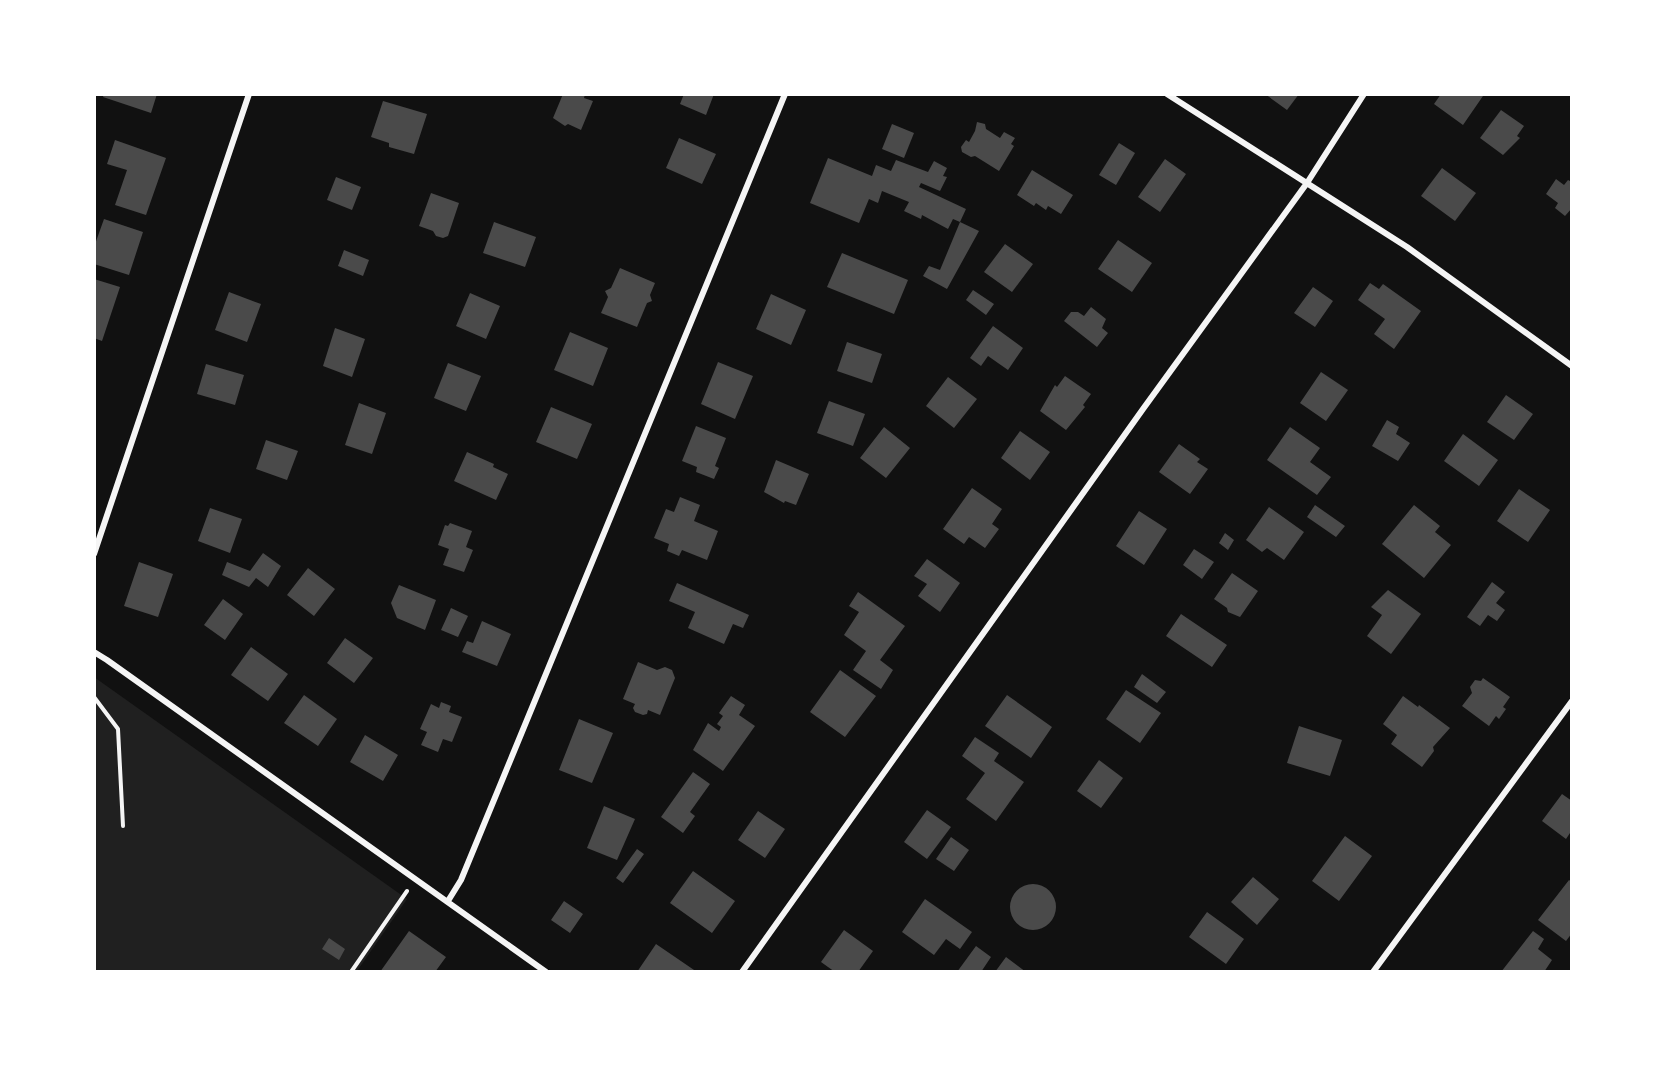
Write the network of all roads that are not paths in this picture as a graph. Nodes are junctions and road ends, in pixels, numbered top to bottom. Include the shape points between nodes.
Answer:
1 (249, 94) edge
2 (785, 94) edge
3 (1167, 94) edge
4 (1364, 94) edge
5 (1307, 183) junction
6 (1572, 366) edge
7 (94, 554) edge
8 (94, 652) edge
9 (1572, 701) edge
10 (448, 901) junction
11 (546, 972) edge
12 (742, 972) edge
13 (1373, 972) edge

1 - 7 street
2 - 10 street via 461,880
3 - 5 street
4 - 5 street
5 - 6 street via 1407,246
5 - 12 street
8 - 10 street
9 - 13 street
10 - 11 street

